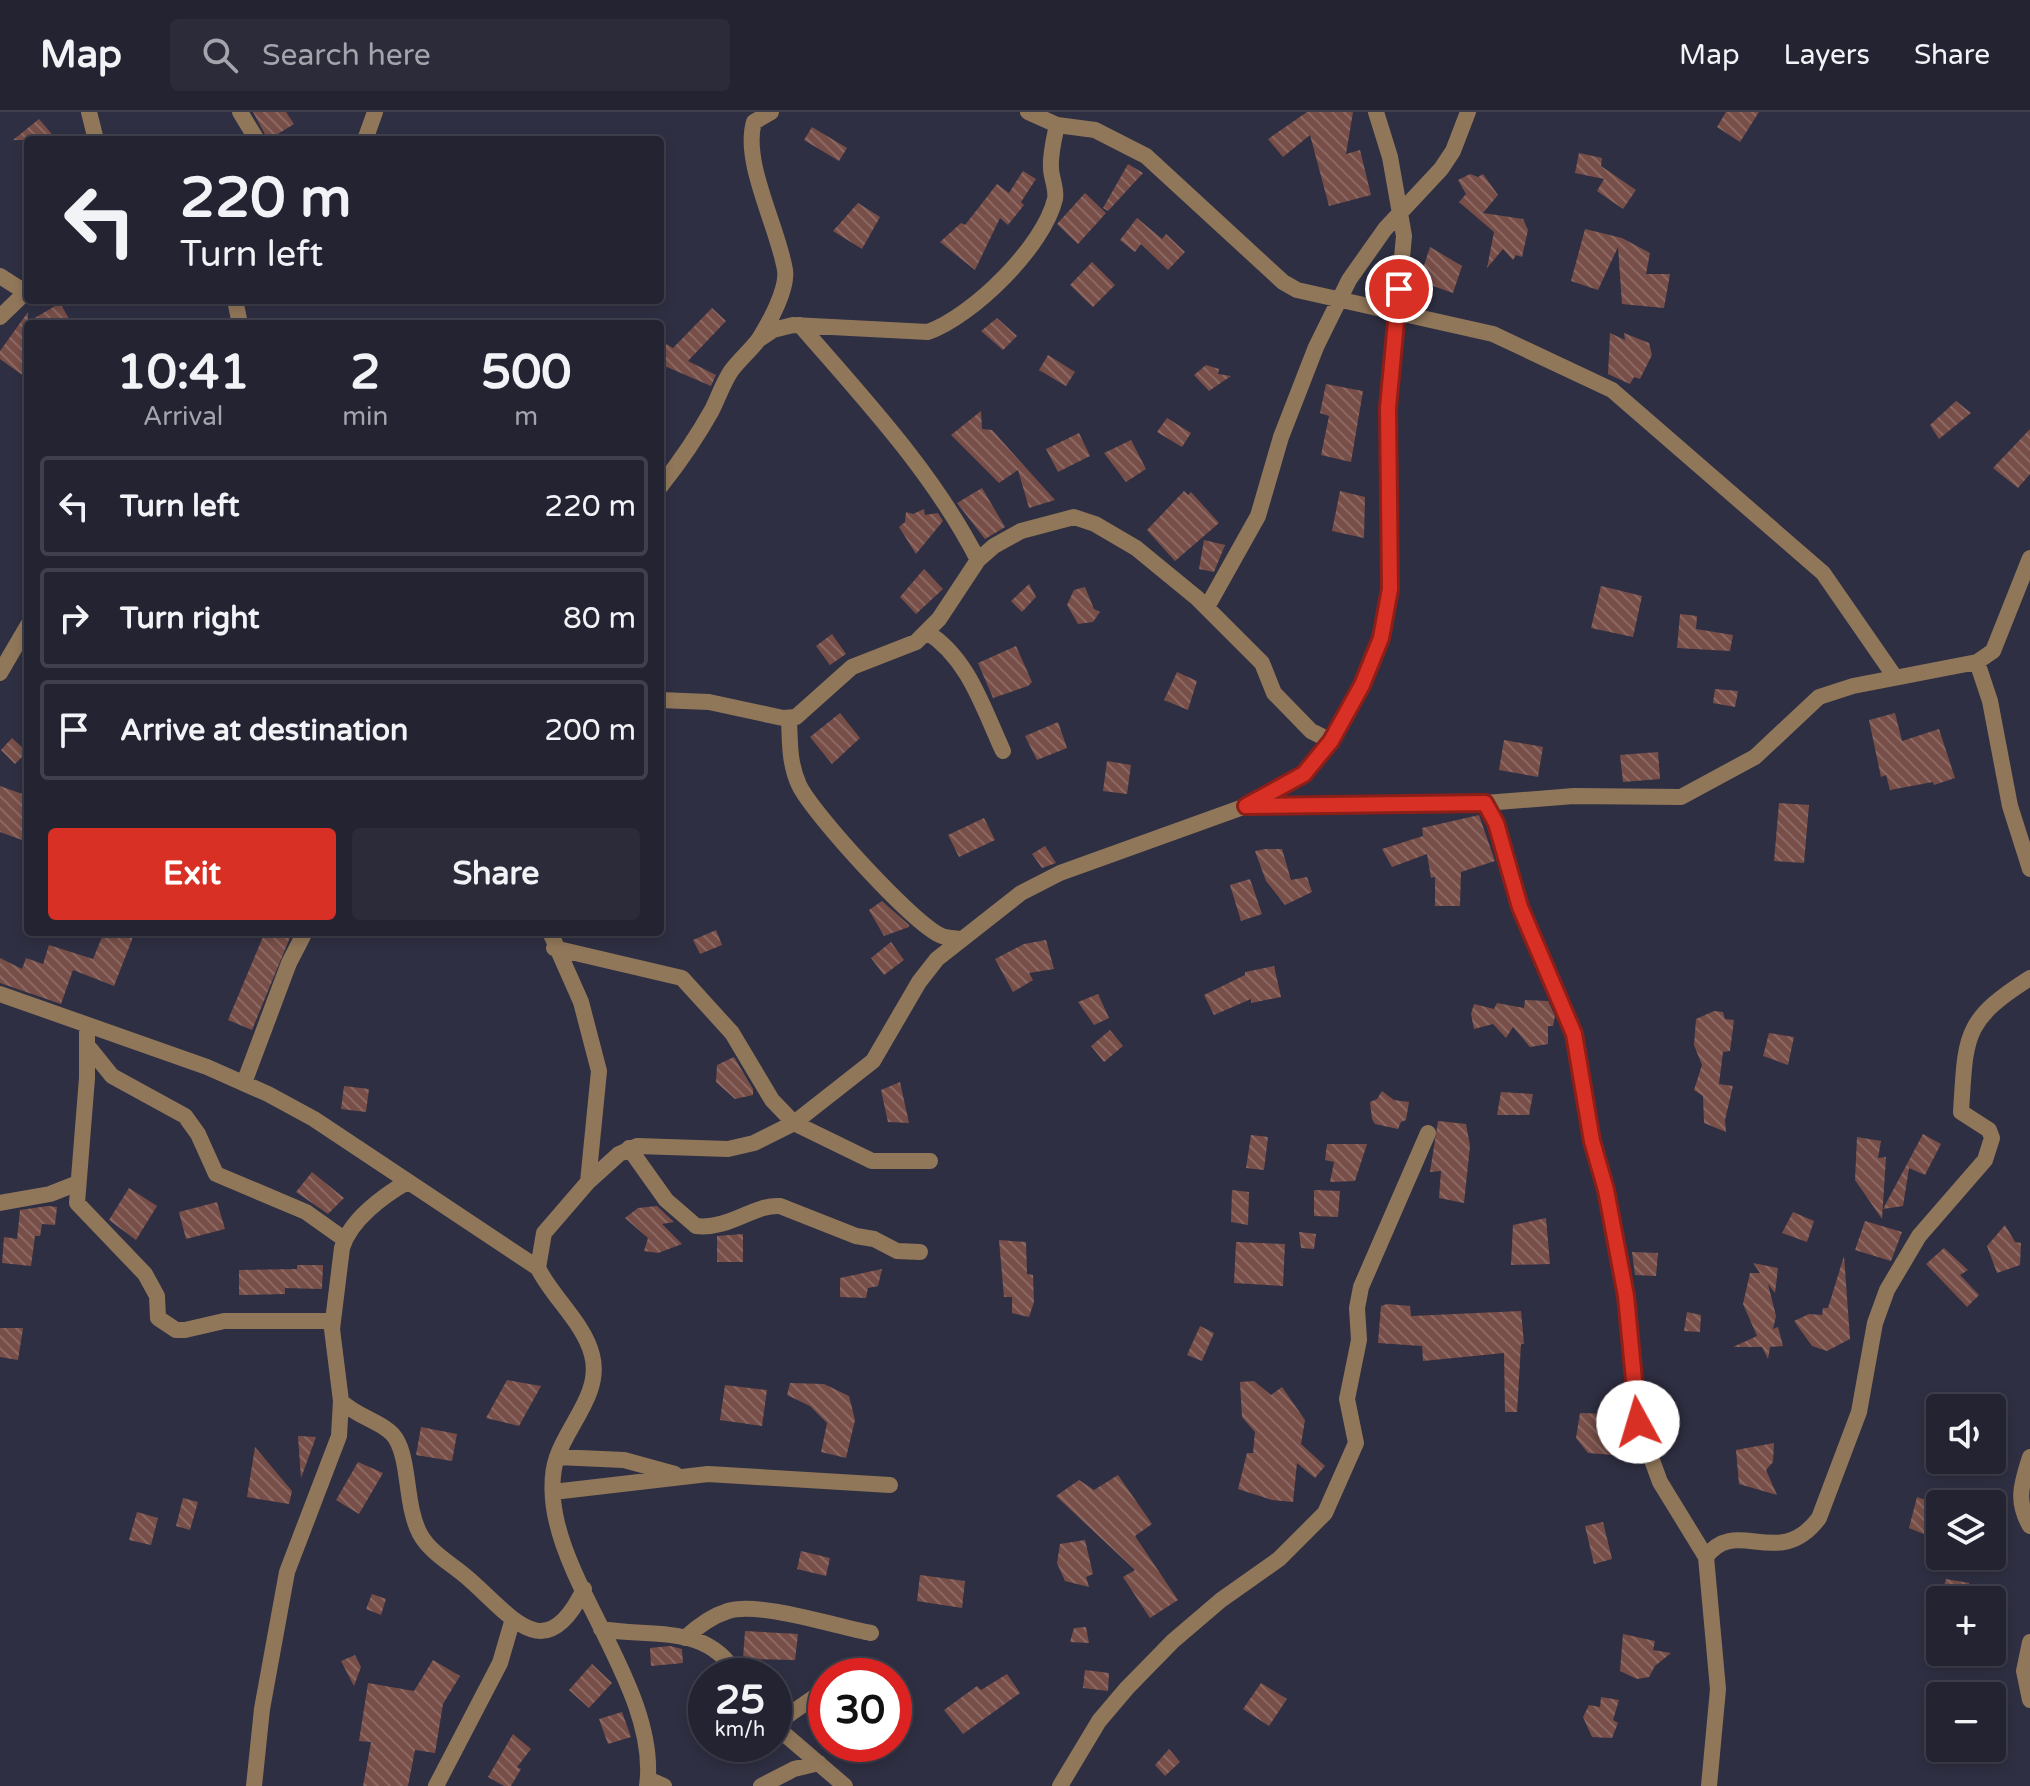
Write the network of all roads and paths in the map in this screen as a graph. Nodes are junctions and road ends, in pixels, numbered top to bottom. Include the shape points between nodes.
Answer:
1 (89, 112) edge
2 (240, 112) edge
3 (375, 112) edge
4 (771, 112) edge
5 (1028, 112) edge
6 (1376, 112) edge
7 (1468, 112) edge
8 (1057, 125) junction
9 (95, 136) edge
10 (255, 136) edge
11 (366, 136) edge
12 (1403, 212) junction
13 (0, 276) edge
14 (24, 290) edge
15 (24, 293) edge
16 (1339, 301) junction
17 (1396, 313) junction
18 (0, 317) edge
19 (800, 325) junction
20 (758, 340) junction
21 (664, 481) edge
22 (2030, 558) edge
23 (978, 560) junction
24 (1207, 607) junction
25 (24, 632) edge
26 (927, 632) junction
27 (1977, 662) junction
28 (0, 673) edge
29 (1895, 677) junction
30 (664, 700) edge
31 (789, 719) junction
32 (1331, 741) junction
33 (1003, 751) dead end
34 (1485, 803) junction
35 (1246, 806) junction
36 (2030, 869) edge
37 (303, 936) edge
38 (960, 939) junction
39 (552, 940) edge
40 (2030, 978) edge
41 (0, 994) edge
42 (87, 1026) junction
43 (87, 1045) junction
44 (244, 1083) junction
45 (794, 1123) junction
46 (1428, 1133) dead end
47 (629, 1148) junction
48 (930, 1161) dead end
49 (407, 1182) junction
50 (588, 1182) junction
51 (78, 1183) junction
52 (0, 1203) edge
53 (344, 1239) junction
54 (920, 1252) dead end
55 (538, 1268) junction
56 (333, 1321) junction
57 (341, 1401) junction
58 (557, 1457) junction
59 (2030, 1457) edge
60 (681, 1476) junction
61 (890, 1485) dead end
62 (553, 1492) junction
63 (2030, 1526) edge
64 (1706, 1557) junction
65 (584, 1589) junction
66 (512, 1622) junction
67 (601, 1629) junction
68 (871, 1633) dead end
69 (685, 1638) junction
70 (2030, 1642) edge
71 (725, 1658) edge
72 (2030, 1700) edge
73 (792, 1740) edge
74 (819, 1763) junction
75 (653, 1784) edge
76 (254, 1786) edge
77 (436, 1786) edge
78 (761, 1786) edge
79 (845, 1786) edge
80 (1060, 1786) edge
81 (1709, 1786) edge

1 - 9 street
2 - 10 street
3 - 11 street
4 - 20 street via 754,122 750,142 786,274
5 - 8 street
6 - 12 street
7 - 12 street via 1453,151
8 - 16 street via 1095,130 1146,156 1283,282 1310,296
8 - 19 street via 1051,166 1056,196 1043,226 992,289 928,332
12 - 16 street via 1385,229
12 - 17 street
13 - 14 street
15 - 18 street
16 - 17 street
16 - 24 street via 1281,437 1258,516
17 - 29 street via 1493,334 1623,397 1823,573
17 - 32 street via 1388,408 1390,589 1381,638
19 - 20 street via 773,330
19 - 23 street via 899,440
20 - 21 street via 730,372 704,423
22 - 27 street via 1993,651
23 - 24 street via 1021,531 1058,519 1084,519 1136,548
23 - 26 street
24 - 32 street via 1262,663 1281,700 1311,731
25 - 28 street
26 - 31 street via 903,650 852,667 804,713
26 - 33 street via 961,662
27 - 29 street
27 - 36 street
29 - 34 street via 1819,697 1755,757 1681,797 1574,796
30 - 31 street via 709,702
31 - 38 street via 791,765 801,789 914,916 940,936
32 - 35 street via 1304,774
34 - 35 street
34 - 64 street via 1496,823 1520,907 1574,1034 1626,1296 1638,1422 1660,1482
35 - 38 street via 1060,873 1021,893
37 - 44 street
38 - 45 street via 919,982 873,1061
39 - 45 street via 682,978 732,1033 772,1100
39 - 50 street via 581,1002 599,1071
40 - 64 street via 1982,1011 1969,1037 1961,1112 1989,1130 1990,1148 1919,1236 1887,1290 1875,1323 1859,1412 1819,1518 1793,1542 1771,1545 1734,1539
41 - 42 street
42 - 43 street
42 - 44 street
43 - 51 street
43 - 53 street via 112,1076 185,1116 216,1174 306,1212
44 - 49 street via 314,1119
45 - 47 street via 728,1149
45 - 48 street via 872,1161
46 - 80 street via 1361,1287 1359,1340 1347,1399 1356,1443 1325,1513 1279,1559 1173,1641 1127,1688 1099,1721
47 - 50 street
47 - 54 street via 666,1200 696,1226 733,1222 780,1206 897,1251
49 - 53 street via 373,1206
49 - 55 street
50 - 55 street via 544,1233
51 - 52 street
51 - 56 street via 77,1203 154,1286 158,1318 164,1324 185,1330 224,1321
53 - 56 street
55 - 58 street via 581,1333 593,1363 587,1398
56 - 57 street
57 - 66 street via 393,1434 420,1533
57 - 76 street via 339,1436 287,1572
58 - 60 street via 624,1460
58 - 62 street
59 - 63 street via 2019,1495
60 - 61 street
60 - 62 street
62 - 65 street via 561,1537
64 - 81 street via 1718,1689
65 - 66 street via 572,1615 556,1627 532,1629
65 - 67 street
66 - 77 street via 500,1663
67 - 69 street
67 - 75 street via 634,1705
68 - 69 street via 743,1609 728,1611
69 - 71 street via 719,1650
70 - 72 street via 2024,1671
73 - 74 street
74 - 78 street
74 - 79 street

